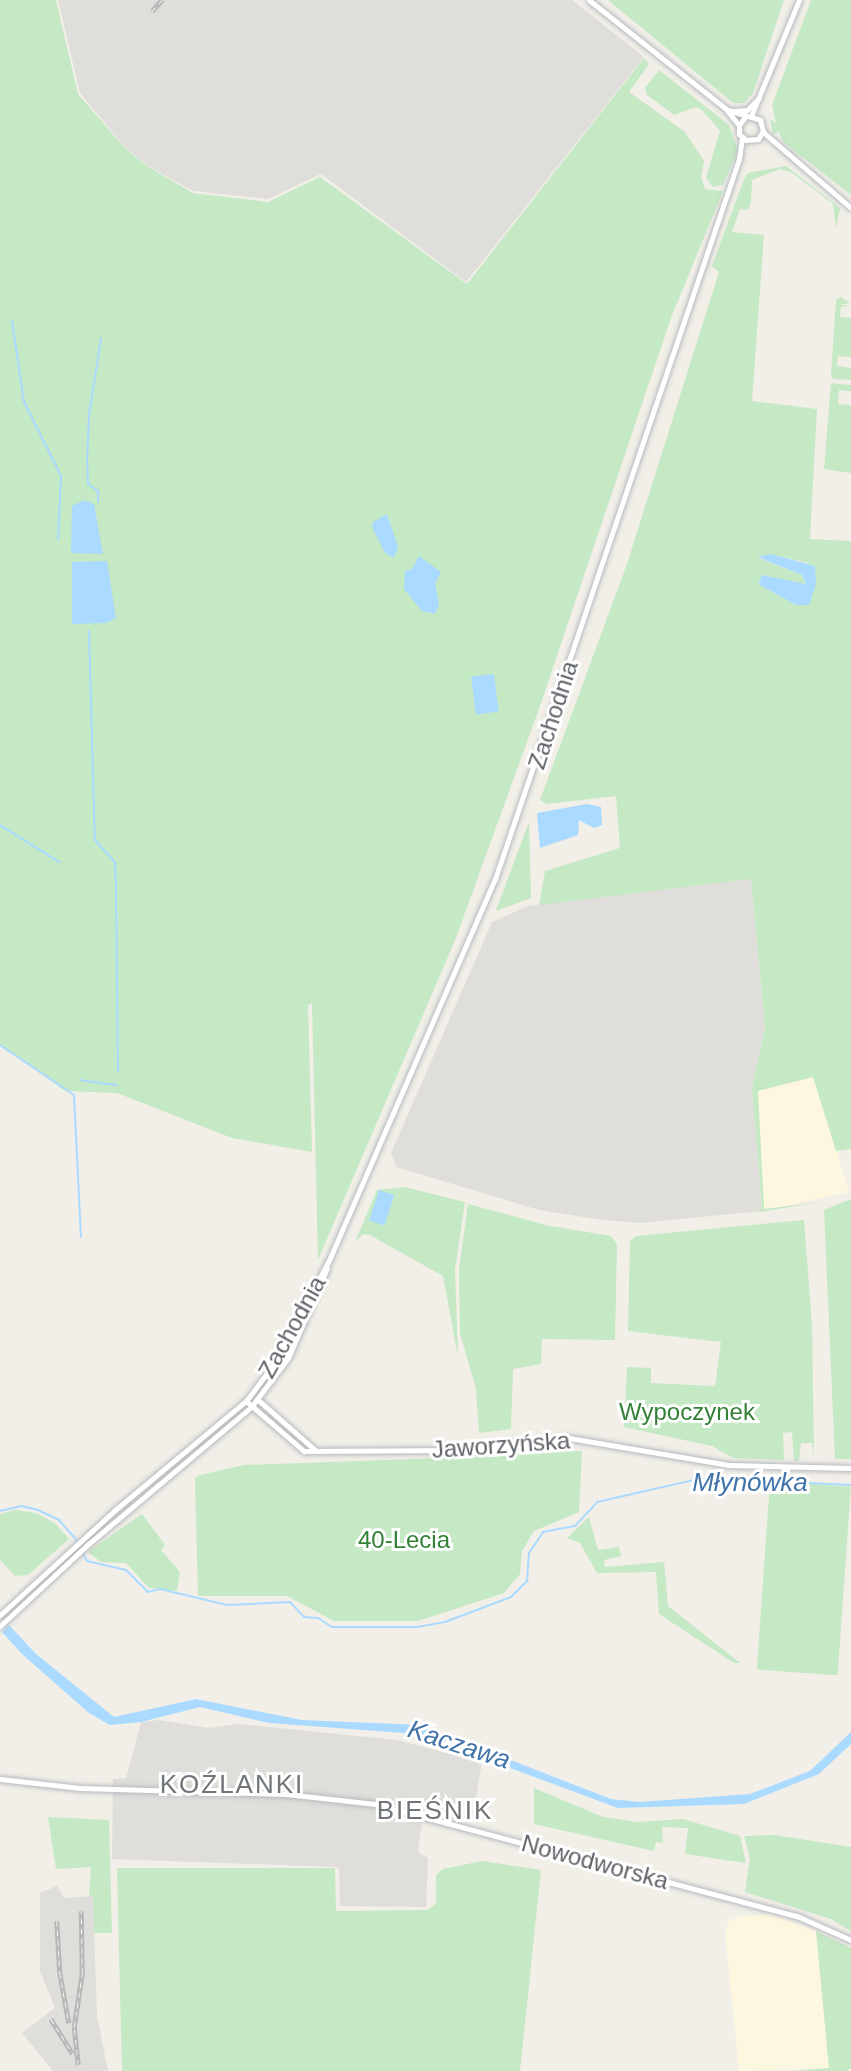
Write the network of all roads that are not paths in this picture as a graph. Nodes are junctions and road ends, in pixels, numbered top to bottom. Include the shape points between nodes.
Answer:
1 (589, 0) edge
2 (799, 0) edge
3 (764, 93) junction
4 (725, 108) junction
5 (732, 111) junction
6 (748, 116) junction
7 (760, 120) junction
8 (738, 125) junction
9 (763, 132) junction
10 (742, 137) junction
11 (758, 139) junction
12 (751, 141) junction
13 (777, 150) junction
14 (739, 159) junction
15 (851, 208) edge
16 (330, 1258) junction
17 (252, 1395) junction
18 (257, 1400) junction
19 (246, 1401) junction
20 (251, 1407) junction
21 (316, 1451) junction
22 (851, 1468) edge
23 (0, 1615) edge
24 (0, 1626) edge
25 (0, 1779) edge
26 (851, 1940) edge

1 - 4 main road
2 - 3 main road
3 - 5 main road via 749,108
3 - 6 main road
3 - 7 main road
4 - 5 main road
4 - 8 main road
5 - 6 main road
6 - 7 main road
6 - 8 main road
7 - 9 main road
8 - 10 main road
9 - 11 main road
9 - 13 main road
10 - 12 main road
10 - 14 main road, Zachodnia
11 - 12 main road
11 - 13 main road
12 - 14 main road, Zachodnia
13 - 15 main road
14 - 16 main road, Zachodnia via 495,879
16 - 17 main road, Zachodnia via 277,1360
16 - 18 main road, Zachodnia via 294,1346
17 - 18 main road
17 - 19 main road
18 - 20 main road
18 - 21 main road
19 - 20 main road, Jaworzyńska
19 - 23 main road via 74,1545
20 - 21 main road, Jaworzyńska via 295,1447
20 - 24 main road via 86,1546
21 - 22 main road, Jaworzyńska via 469,1450 569,1438 729,1465
25 - 26 main road, Nowodworska via 110,1790 286,1794 375,1804 786,1913 823,1924

